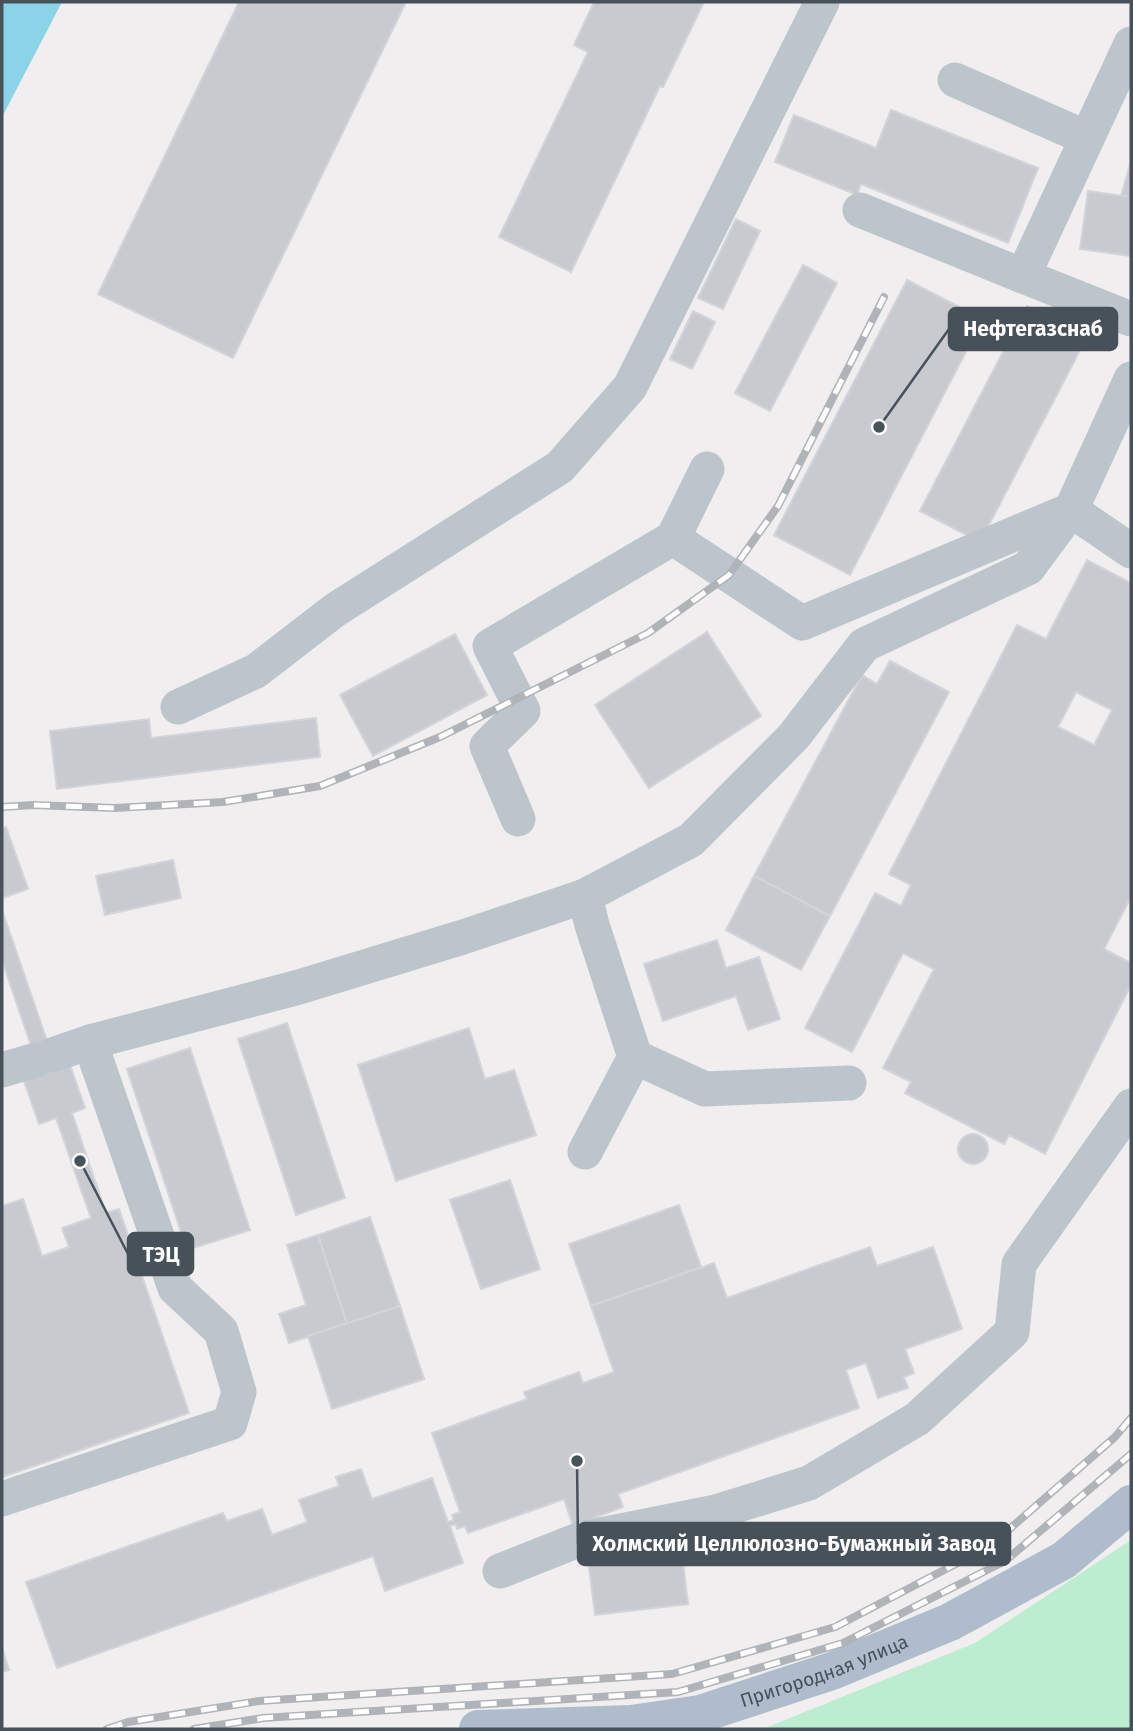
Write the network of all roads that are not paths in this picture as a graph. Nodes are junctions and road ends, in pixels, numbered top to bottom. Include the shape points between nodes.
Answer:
1 (822, 2) edge
2 (1131, 44) edge
3 (955, 80) dead end
4 (1087, 138) junction
5 (860, 210) dead end
6 (1023, 276) junction
7 (1131, 319) edge
8 (1131, 379) edge
9 (707, 469) dead end
10 (1071, 510) junction
11 (673, 538) junction
12 (1131, 551) edge
13 (178, 707) dead end
14 (518, 819) dead end
15 (585, 896) junction
16 (90, 1042) junction
17 (635, 1057) junction
18 (2, 1069) edge
19 (849, 1083) dead end
20 (1131, 1106) edge
21 (585, 1152) dead end
22 (2, 1499) edge
23 (1131, 1504) edge
24 (500, 1571) dead end
25 (478, 1729) edge

1 - 13 street via 630,387 560,467 335,610 256,671
2 - 4 street
3 - 4 street
4 - 6 street
5 - 6 street
6 - 7 street
8 - 10 street
9 - 11 street
10 - 11 street via 802,623
10 - 12 street
10 - 15 street via 1028,568 864,645 794,736 691,840
11 - 14 street via 490,646 523,711 487,746
15 - 16 street via 299,987
15 - 17 street
16 - 18 street
16 - 22 street via 175,1288 221,1331 239,1392 230,1423
17 - 19 street via 705,1089
17 - 21 street
20 - 24 street via 1019,1264 1012,1332 917,1419 809,1483 716,1512 581,1539
23 - 25 main road, Пригородная улица via 1064,1560 950,1622 832,1671 700,1714 631,1724

